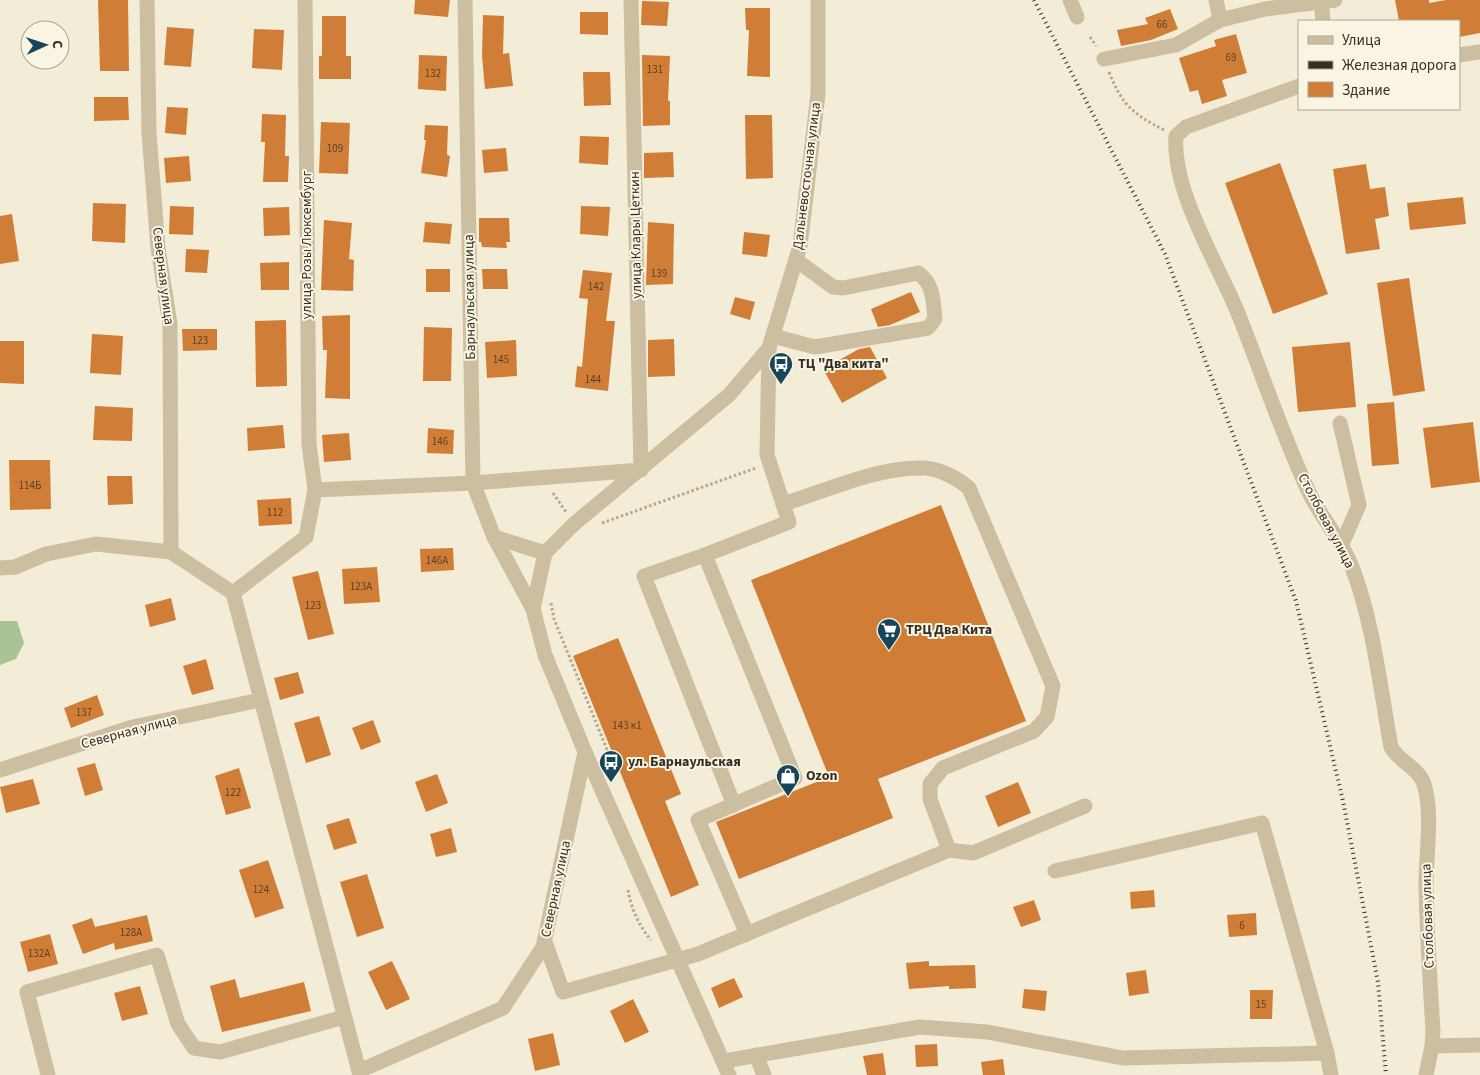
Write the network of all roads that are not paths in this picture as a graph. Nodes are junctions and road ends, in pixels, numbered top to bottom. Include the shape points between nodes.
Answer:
1 (147, 0) edge
2 (305, 0) edge
3 (465, 0) edge
4 (630, 0) edge
5 (818, 0) edge
6 (1070, 0) edge
7 (1216, 0) edge
8 (1335, 0) edge
9 (1320, 1) edge
10 (1077, 17) dead end
11 (1220, 20) junction
12 (1323, 20) edge
13 (1480, 52) edge
14 (1460, 55) edge
15 (1104, 59) road end
16 (1298, 86) edge
17 (796, 260) junction
18 (771, 342) junction
19 (1340, 423) dead end
20 (641, 470) junction
21 (474, 484) junction
22 (315, 490) junction
23 (783, 504) junction
24 (494, 536) junction
25 (1342, 544) junction
26 (171, 552) junction
27 (545, 553) junction
28 (705, 555) junction
29 (0, 568) edge
30 (233, 593) junction
31 (533, 609) junction
32 (260, 700) junction
33 (585, 752) junction
34 (0, 770) edge
35 (734, 805) junction
36 (1085, 806) dead end
37 (949, 850) junction
38 (1055, 871) dead end
39 (747, 934) junction
40 (545, 942) junction
41 (678, 961) junction
42 (344, 1017) junction
43 (1480, 1044) edge
44 (1432, 1046) junction
45 (1327, 1053) junction
46 (756, 1055) junction
47 (727, 1068) edge
48 (359, 1073) edge
49 (48, 1075) edge
50 (764, 1075) edge
51 (1331, 1075) edge
52 (1426, 1075) edge

1 - 26 street, Северная улица via 150,143 158,248 170,324
2 - 22 street, улица Розы Люксембург via 309,444
3 - 21 street, Барнаульская улица
4 - 20 street, улица Клары Цеткин
5 - 17 street, Дальневосточная улица via 818,94
6 - 10 street
7 - 11 street
8 - 9 street
9 - 11 street
9 - 12 street
11 - 15 street via 1176,45
13 - 14 street
16 - 25 street, Столбовая улица via 1186,127 1176,136 1176,161 1185,194 1237,310 1307,489
17 - 18 street, Дальневосточная улица
17 - 18 street via 833,287 843,288 918,273 927,279 931,287 935,319 928,328 836,345 815,347
18 - 20 street via 729,395
18 - 23 street via 767,455
19 - 25 street via 1359,505
20 - 21 street
20 - 27 street via 574,524
21 - 22 street
21 - 24 street, Барнаульская улица
22 - 30 street, улица Розы Люксембург via 306,537
23 - 28 street via 789,522
23 - 37 street via 884,472 925,468 956,478 969,488 1053,686 1047,718 1034,731 943,768 930,784 930,799
24 - 27 street
24 - 31 street, Барнаульская улица
25 - 44 street, Столбовая улица via 1360,591 1381,678 1392,747 1395,754 1419,774 1427,798 1426,886
26 - 29 street via 96,544 46,554 15,567
26 - 30 street
27 - 31 street
28 - 35 street via 795,778
28 - 35 street via 644,576
30 - 32 street, Северная улица
31 - 33 street via 545,655
32 - 34 street, Северная улица via 133,727
32 - 42 street, Северная улица
33 - 40 street, Северная улица
33 - 41 street
35 - 39 street via 698,820
36 - 37 street via 973,853
37 - 39 street
38 - 45 street via 1262,823
39 - 41 street
40 - 41 street via 563,992
40 - 48 street, Северная улица via 503,1008
41 - 47 street
42 - 48 street, Северная улица
42 - 49 street via 220,1052 194,1048 178,1024 157,955 27,992
43 - 44 street
44 - 52 street, Столбовая улица
45 - 46 street via 1123,1058 987,1032 920,1027
45 - 51 street
46 - 47 street
46 - 50 street

